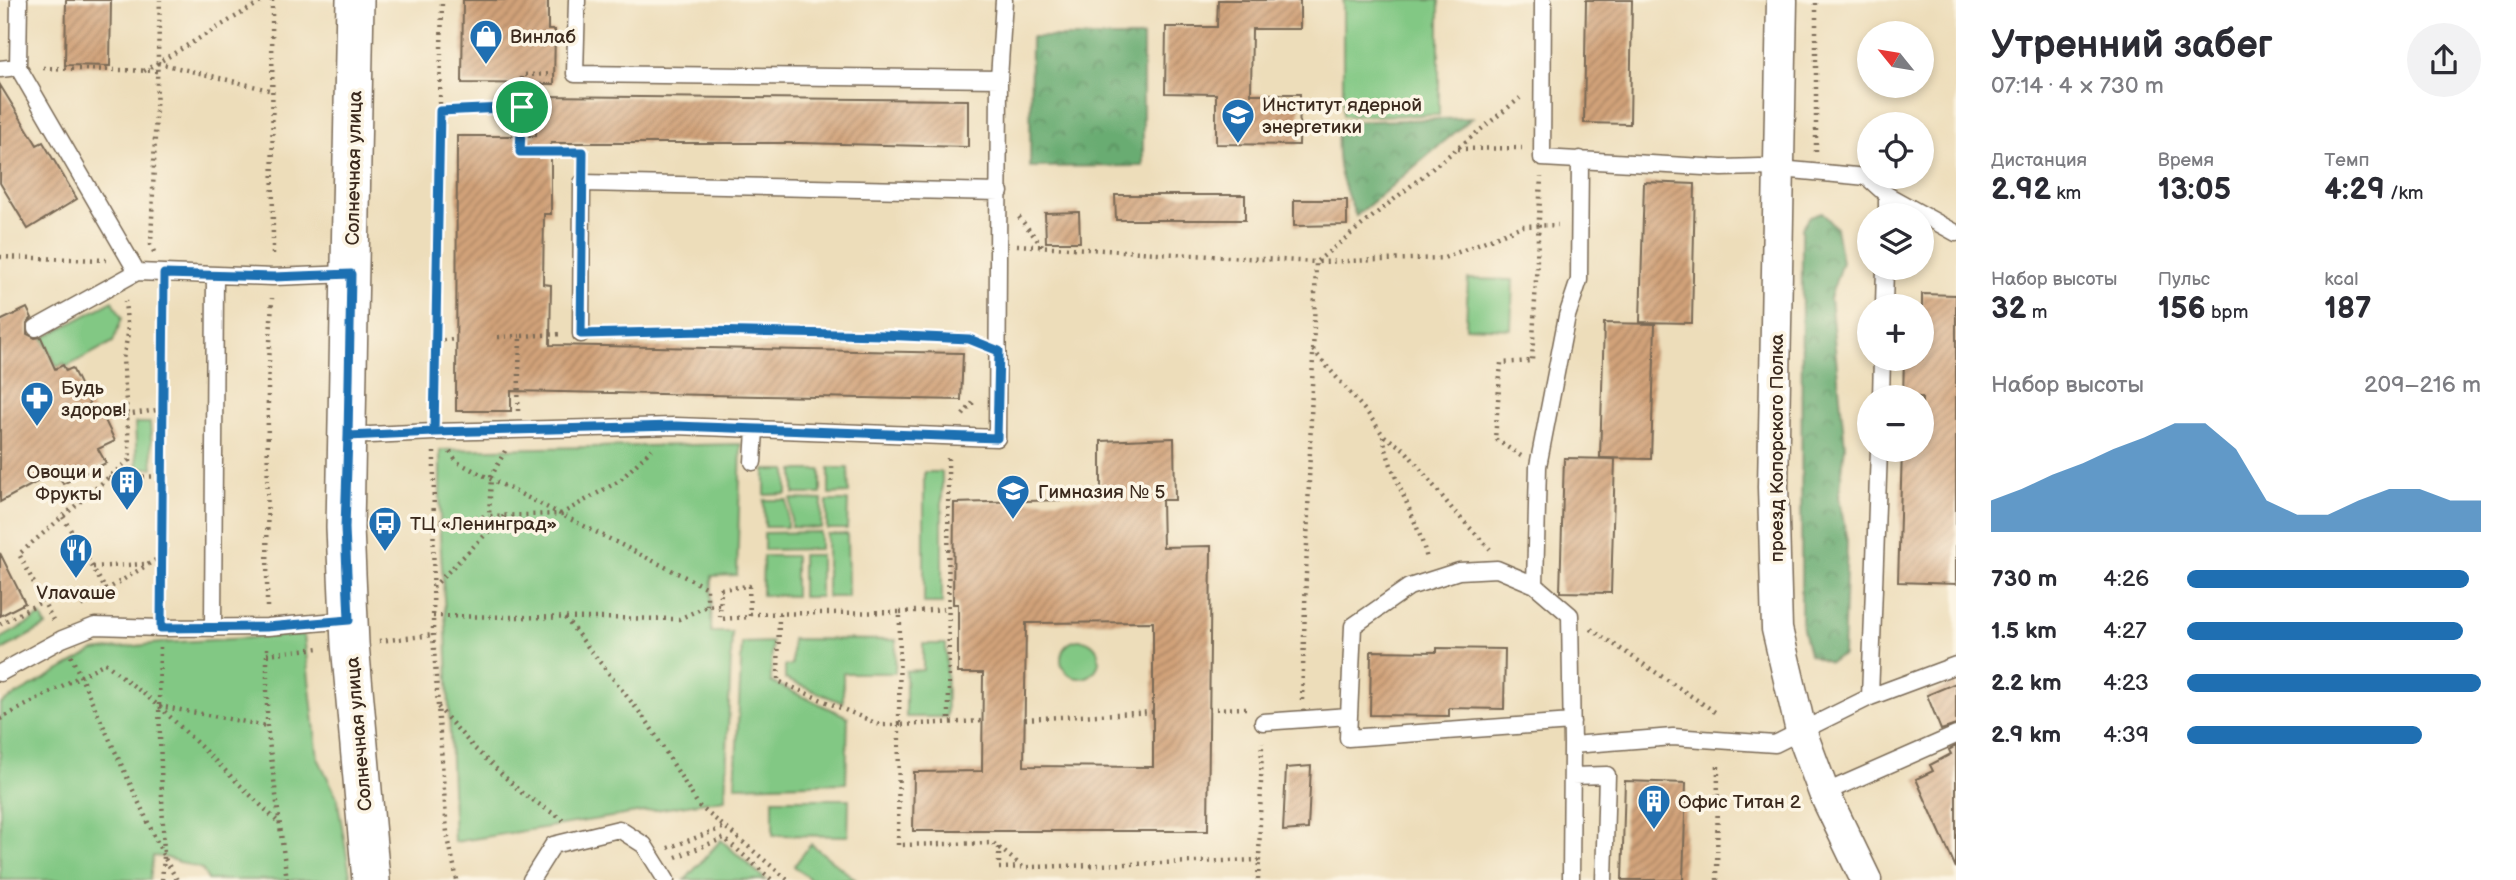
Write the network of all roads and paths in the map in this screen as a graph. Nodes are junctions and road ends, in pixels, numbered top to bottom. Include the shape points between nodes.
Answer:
1 (19, 0) edge
2 (160, 0) edge
3 (264, 0) edge
4 (272, 0) edge
5 (355, 0) edge
6 (442, 0) edge
7 (577, 0) edge
8 (1003, 0) edge
9 (1543, 0) edge
10 (1782, 0) edge
11 (1816, 0) edge
12 (158, 63) junction
13 (18, 67) junction
14 (0, 69) edge
15 (144, 71) junction
16 (158, 71) junction
17 (575, 74) junction
18 (999, 79) junction
19 (1542, 80) junction
20 (272, 91) junction
21 (522, 107) junction
22 (440, 111) junction
23 (1457, 149) junction
24 (1542, 153) junction
25 (1816, 153) dead end
26 (1580, 159) junction
27 (1780, 169) junction
28 (582, 183) junction
29 (1000, 192) junction
30 (1887, 195) junction
31 (1887, 203) edge
32 (1537, 225) junction
33 (1580, 225) junction
34 (1956, 233) edge
35 (1000, 244) junction
36 (0, 257) edge
37 (1316, 262) junction
38 (135, 266) junction
39 (164, 274) junction
40 (351, 274) junction
41 (215, 275) junction
42 (274, 277) junction
43 (126, 313) dead end
44 (36, 328) dead end
45 (581, 334) joint
46 (520, 336) dead end
47 (498, 337) dead end
48 (457, 339) dead end
49 (436, 341) junction
50 (1313, 349) junction
51 (999, 351) junction
52 (163, 410) junction
53 (126, 415) junction
54 (676, 426) junction
55 (755, 430) junction
56 (434, 432) junction
57 (948, 434) junction
58 (1383, 435) junction
59 (348, 436) junction
60 (130, 459) junction
61 (754, 462) dead end
62 (1879, 462) edge
63 (1538, 466) junction
64 (163, 476) junction
65 (130, 477) junction
66 (107, 478) junction
67 (561, 514) junction
68 (63, 516) junction
69 (489, 516) dead end
70 (505, 516) dead end
71 (433, 523) junction
72 (162, 556) junction
73 (148, 564) junction
74 (93, 567) junction
75 (1497, 569) junction
76 (1429, 581) junction
77 (1535, 585) junction
78 (433, 587) junction
79 (106, 590) junction
80 (43, 601) junction
81 (720, 605) junction
82 (707, 606) junction
83 (75, 609) dead end
84 (947, 609) junction
85 (900, 612) junction
86 (750, 614) junction
87 (779, 614) junction
88 (51, 615) dead end
89 (65, 615) dead end
90 (1570, 615) junction
91 (433, 616) junction
92 (564, 618) junction
93 (54, 622) dead end
94 (0, 624) edge
95 (267, 627) junction
96 (161, 628) junction
97 (213, 628) junction
98 (362, 631) junction
99 (433, 635) junction
100 (62, 639) junction
101 (323, 648) dead end
102 (267, 654) junction
103 (1956, 665) edge
104 (0, 673) edge
105 (80, 676) junction
106 (1870, 697) junction
107 (159, 706) junction
108 (438, 706) junction
109 (1153, 712) dead end
110 (1715, 712) dead end
111 (1349, 716) junction
112 (1315, 718) junction
113 (0, 719) edge
114 (1025, 719) dead end
115 (983, 721) dead end
116 (1572, 722) junction
117 (949, 723) junction
118 (899, 725) junction
119 (267, 726) junction
120 (1263, 727) joint
121 (1801, 732) junction
122 (1956, 735) edge
123 (1719, 741) junction
124 (1572, 745) junction
125 (1572, 776) junction
126 (1824, 793) junction
127 (279, 823) junction
128 (725, 827) dead end
129 (589, 837) junction
130 (999, 847) junction
131 (755, 852) dead end
132 (164, 857) junction
133 (673, 858) dead end
134 (1259, 860) junction
135 (1024, 867) junction
136 (786, 879) edge
137 (162, 880) edge
138 (177, 880) edge
139 (287, 880) edge
140 (371, 880) edge
141 (457, 880) edge
142 (531, 880) edge
143 (666, 880) edge
144 (772, 880) edge
145 (1258, 880) edge
146 (1571, 880) edge
147 (1604, 880) edge
148 (1717, 880) edge
149 (1866, 880) edge

1 - 13 lane
2 - 12 path
3 - 12 path
4 - 20 path
5 - 40 street, Солнечная улица
6 - 22 path
7 - 17 lane
8 - 18 lane
9 - 19 lane
10 - 27 street, проезд Копорского Полка
11 - 25 path
12 - 15 path
12 - 16 path
12 - 20 path
13 - 14 lane
13 - 15 path
13 - 38 lane
15 - 16 path
16 - 39 path via 151,245
17 - 18 lane
17 - 21 path via 522,75
18 - 29 lane
19 - 23 path
19 - 24 lane
20 - 42 path
21 - 22 path
21 - 28 path via 520,152 583,152
22 - 49 path
23 - 24 path
23 - 37 path
24 - 26 lane
24 - 32 path
26 - 27 lane
26 - 33 lane
27 - 30 lane via 1867,177
27 - 121 street, проезд Копорского Полка via 1773,487 1777,629
28 - 29 lane
28 - 45 lane
29 - 35 lane
30 - 31 lane
30 - 34 lane
32 - 33 path
32 - 37 path via 1522,226 1444,258
32 - 63 path via 1532,361 1501,363 1495,439
33 - 63 lane via 1579,280 1567,316
35 - 37 path
35 - 51 lane
36 - 38 path
37 - 50 path
38 - 39 lane
38 - 44 lane
39 - 41 lane
39 - 52 path
40 - 42 lane
40 - 59 street, Солнечная улица
41 - 42 lane
41 - 97 lane
42 - 95 path via 268,387
43 - 53 path
45 - 51 path via 882,335 969,339
46 - 47 path
48 - 49 path
49 - 56 path
50 - 58 path
50 - 112 path via 1300,700 1316,699
51 - 57 lane via 997,438
52 - 53 path
52 - 64 path
53 - 60 path
54 - 55 lane
54 - 56 lane
54 - 67 path via 619,481
55 - 57 lane
55 - 61 lane
56 - 59 lane
56 - 67 path via 457,461
56 - 71 path
57 - 84 path
58 - 75 path via 1405,450 1490,547
58 - 76 path via 1387,457 1424,549
59 - 98 street, Солнечная улица via 345,528
60 - 65 path
60 - 66 path
62 - 106 lane
63 - 77 lane
64 - 65 path
64 - 72 path
65 - 66 path
66 - 68 path
67 - 82 path via 707,587
68 - 74 path
68 - 80 path via 19,554
69 - 71 path
70 - 78 path
71 - 78 path
72 - 73 path
72 - 96 path
73 - 74 path
73 - 79 path
74 - 79 path
75 - 76 lane via 1459,571
75 - 77 lane
76 - 111 lane via 1409,587 1353,626
77 - 90 lane
78 - 91 path
79 - 83 path
80 - 88 path
80 - 94 path
81 - 82 path
81 - 86 path via 720,619
81 - 86 path via 721,589 749,586
82 - 92 path via 679,619
84 - 85 path
84 - 117 path
85 - 87 path
85 - 118 path
86 - 87 path
87 - 118 path via 778,681 880,725
89 - 93 path
90 - 110 path
90 - 116 lane
91 - 92 path
91 - 99 path
92 - 128 path via 648,723 699,806
95 - 97 lane
95 - 98 lane
95 - 102 path
96 - 97 lane
96 - 100 lane via 95,625
96 - 107 path
98 - 99 path
98 - 140 street, Солнечная улица
99 - 108 path
100 - 104 lane
100 - 105 path
101 - 102 path
102 - 119 path
103 - 106 lane
105 - 107 path via 105,663
105 - 113 path
105 - 132 path
106 - 121 lane
107 - 119 path
107 - 127 path
107 - 132 path
108 - 129 path via 522,793
108 - 141 path via 447,833
109 - 114 path
111 - 112 lane
111 - 116 lane via 1348,738
112 - 120 lane
115 - 117 path
116 - 124 lane
117 - 118 path
118 - 130 path via 898,845 993,843
119 - 127 path
120 - 134 path
121 - 123 lane via 1775,744
121 - 126 street, проезд Копорского Полка
122 - 126 lane
123 - 124 lane via 1673,737
123 - 148 path
124 - 125 lane
125 - 146 lane
125 - 147 lane via 1607,775
126 - 149 street, проезд Копорского Полка
127 - 139 path
129 - 142 lane via 553,845
129 - 143 lane via 619,830 644,845
130 - 135 path
130 - 135 path via 999,868
131 - 136 path
132 - 137 path
132 - 138 path
133 - 144 path via 724,838
134 - 135 path
134 - 145 path

